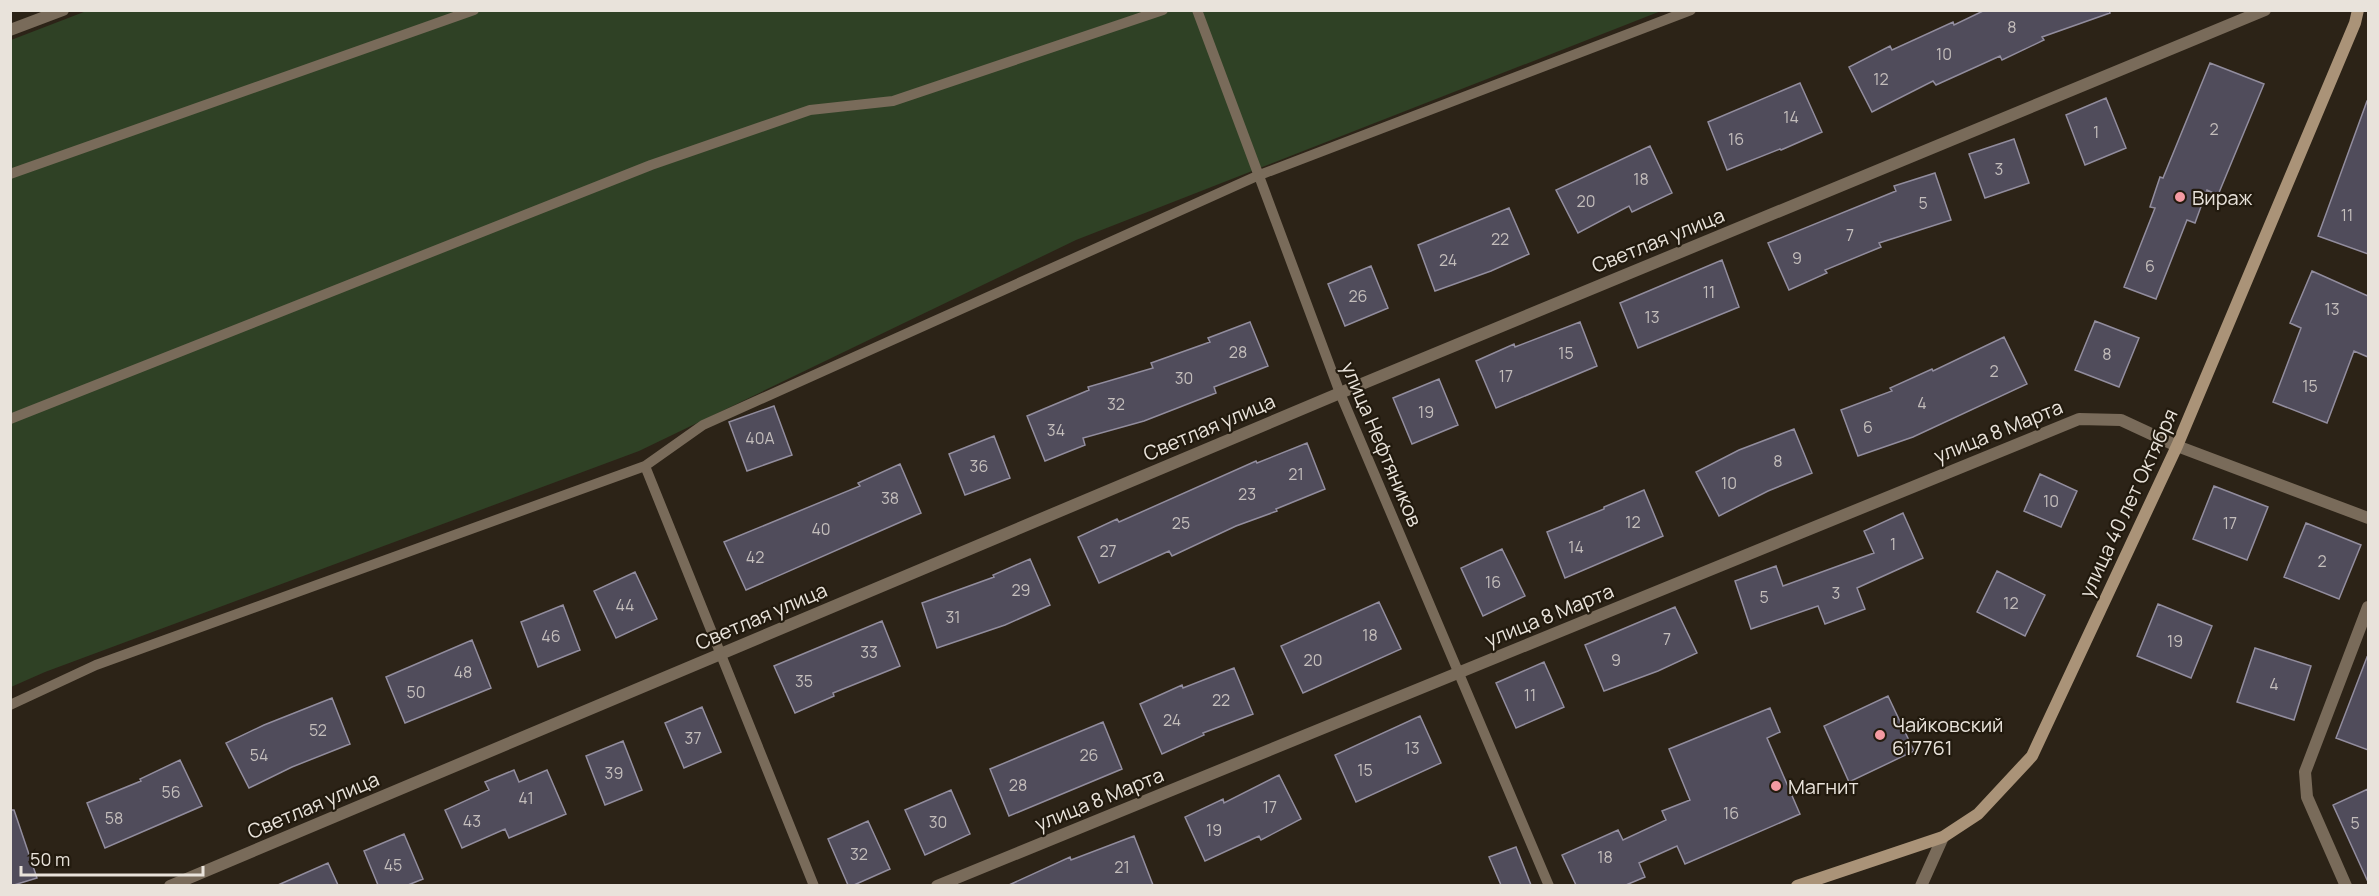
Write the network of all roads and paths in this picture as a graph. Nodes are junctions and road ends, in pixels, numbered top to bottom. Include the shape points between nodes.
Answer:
1 (63, 10) edge
2 (474, 10) edge
3 (1163, 10) edge
4 (1197, 10) edge
5 (1691, 10) edge
6 (2265, 10) edge
7 (2358, 10) edge
8 (10, 30) edge
9 (10, 174) edge
10 (1257, 176) junction
11 (1340, 393) junction
12 (10, 419) edge
13 (2177, 446) junction
14 (645, 466) junction
15 (2368, 518) edge
16 (2368, 607) edge
17 (720, 655) junction
18 (1459, 674) junction
19 (10, 705) edge
20 (1943, 837) junction
21 (1822, 881) edge
22 (170, 885) edge
23 (814, 885) edge
24 (937, 885) edge
25 (1549, 885) edge
26 (1797, 885) edge
27 (1922, 885) edge
28 (2346, 885) edge

1 - 8 street
2 - 9 lane
3 - 12 lane via 893,101 810,110 651,165
4 - 10 lane, улица Нефтяников
5 - 10 lane
6 - 11 street, Светлая улица
7 - 13 main road, улица 40 лет Октября
10 - 11 lane, улица Нефтяников
10 - 14 lane via 704,425
11 - 17 street, Светлая улица
11 - 18 lane, улица Нефтяников
13 - 15 street, улица 8 Марта
13 - 18 street, улица 8 Марта via 2121,420 2079,419
13 - 20 main road, улица 40 лет Октября via 2032,756 1978,814
14 - 17 lane
14 - 19 lane via 96,665
16 - 28 street via 2305,772 2307,796
17 - 22 street, Светлая улица
17 - 23 lane
18 - 24 street, улица 8 Марта
18 - 25 lane, улица Нефтяников
20 - 21 main road, улица 40 лет Октября
20 - 27 street
21 - 26 main road, улица 40 лет Октября

